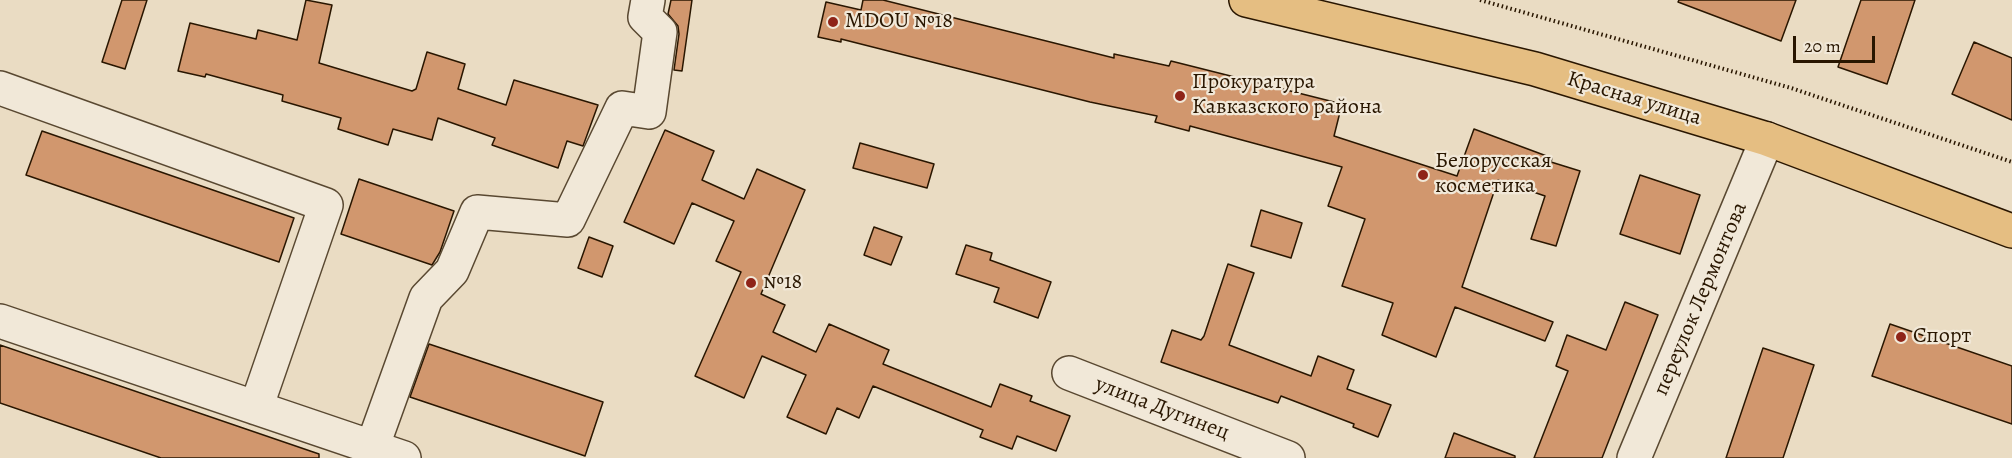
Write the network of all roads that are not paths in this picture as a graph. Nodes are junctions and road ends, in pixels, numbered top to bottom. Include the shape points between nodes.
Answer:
1 (648, 0) edge
2 (1245, 0) edge
3 (0, 88) edge
4 (1767, 139) junction
5 (2012, 231) edge
6 (0, 321) edge
7 (1069, 373) dead end
8 (256, 408) junction
9 (321, 445) edge
10 (372, 448) junction
11 (404, 458) edge
12 (1288, 458) edge
13 (1634, 458) edge

1 - 10 street via 645,17 660,32 649,112 622,108 568,220 477,212 452,271 426,298
2 - 4 main road, Красная улица via 1535,69
3 - 8 street via 326,204
4 - 5 main road, Красная улица
4 - 13 street, переулок Лермонтова
6 - 8 street
7 - 12 street, улица Дугинец
8 - 9 street
9 - 10 street
10 - 11 street

